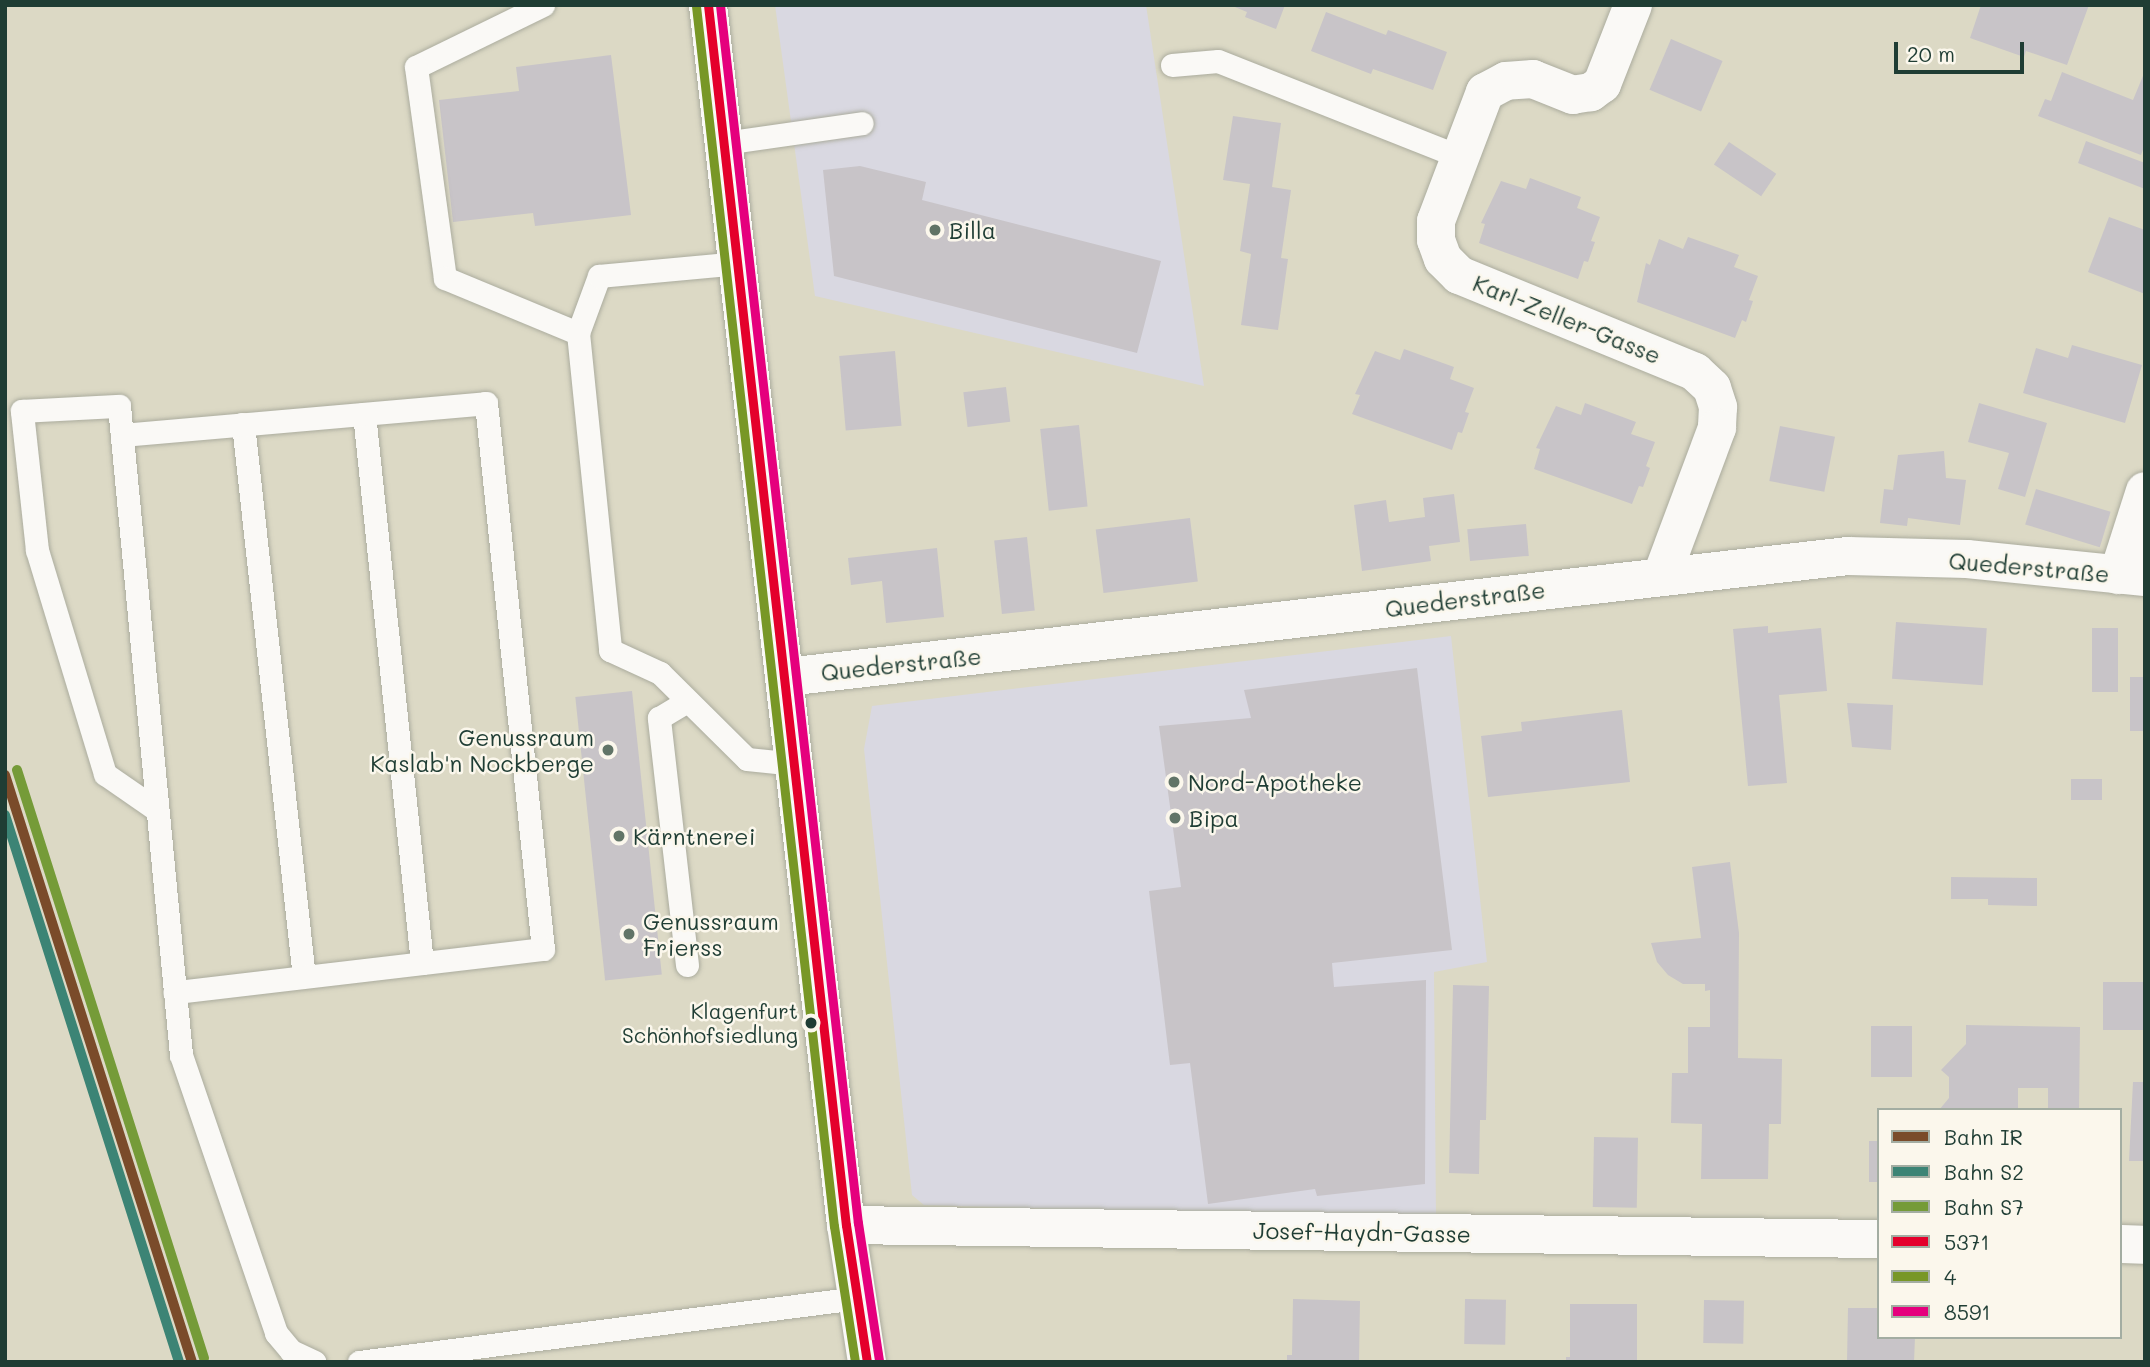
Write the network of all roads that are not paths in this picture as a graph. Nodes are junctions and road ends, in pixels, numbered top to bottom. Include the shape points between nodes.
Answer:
1 (543, 5) edge
2 (708, 5) edge
3 (1633, 5) edge
4 (1172, 65) dead end
5 (862, 123) dead end
6 (724, 143) junction
7 (1460, 157) junction
8 (738, 264) junction
9 (578, 333) junction
10 (364, 414) junction
11 (243, 424) junction
12 (122, 435) junction
13 (2145, 491) edge
14 (1662, 575) junction
15 (2132, 576) edge
16 (786, 677) junction
17 (687, 701) junction
18 (796, 764) junction
19 (157, 810) junction
20 (422, 963) junction
21 (687, 965) dead end
22 (304, 977) junction
23 (174, 992) junction
24 (846, 1225) junction
25 (1877, 1239) edge
26 (2122, 1244) edge
27 (2145, 1245) edge
28 (858, 1298) junction
29 (316, 1362) edge
30 (359, 1362) edge
31 (867, 1362) edge

1 - 9 lane via 416,67 445,278
2 - 6 street
3 - 7 street, Karl-Zeller-Gasse via 1602,84 1591,92 1573,95 1533,79 1506,81 1485,92
4 - 7 lane via 1218,61
5 - 6 lane
6 - 8 street
7 - 14 street, Karl-Zeller-Gasse via 1436,221 1443,259 1459,275 1695,372 1712,388 1718,407 1717,428
8 - 9 lane via 598,276
8 - 16 street
9 - 17 lane via 610,650 660,673
10 - 11 lane
10 - 20 lane
10 - 20 lane via 486,404 543,949
11 - 12 lane
11 - 22 lane
12 - 19 lane
12 - 19 lane via 119,406 22,411 37,550 105,774
13 - 15 street
14 - 15 street, Quederstraße via 1848,556 1967,559
14 - 16 street, Quederstraße
16 - 18 street
17 - 18 lane via 747,759
17 - 21 lane via 659,718
18 - 24 street
19 - 23 lane
20 - 22 lane
22 - 23 lane
23 - 29 lane via 181,1055 264,1302 276,1333 291,1351
24 - 25 street, Josef-Haydn-Gasse
24 - 28 street
26 - 27 street
28 - 30 lane
28 - 31 street

